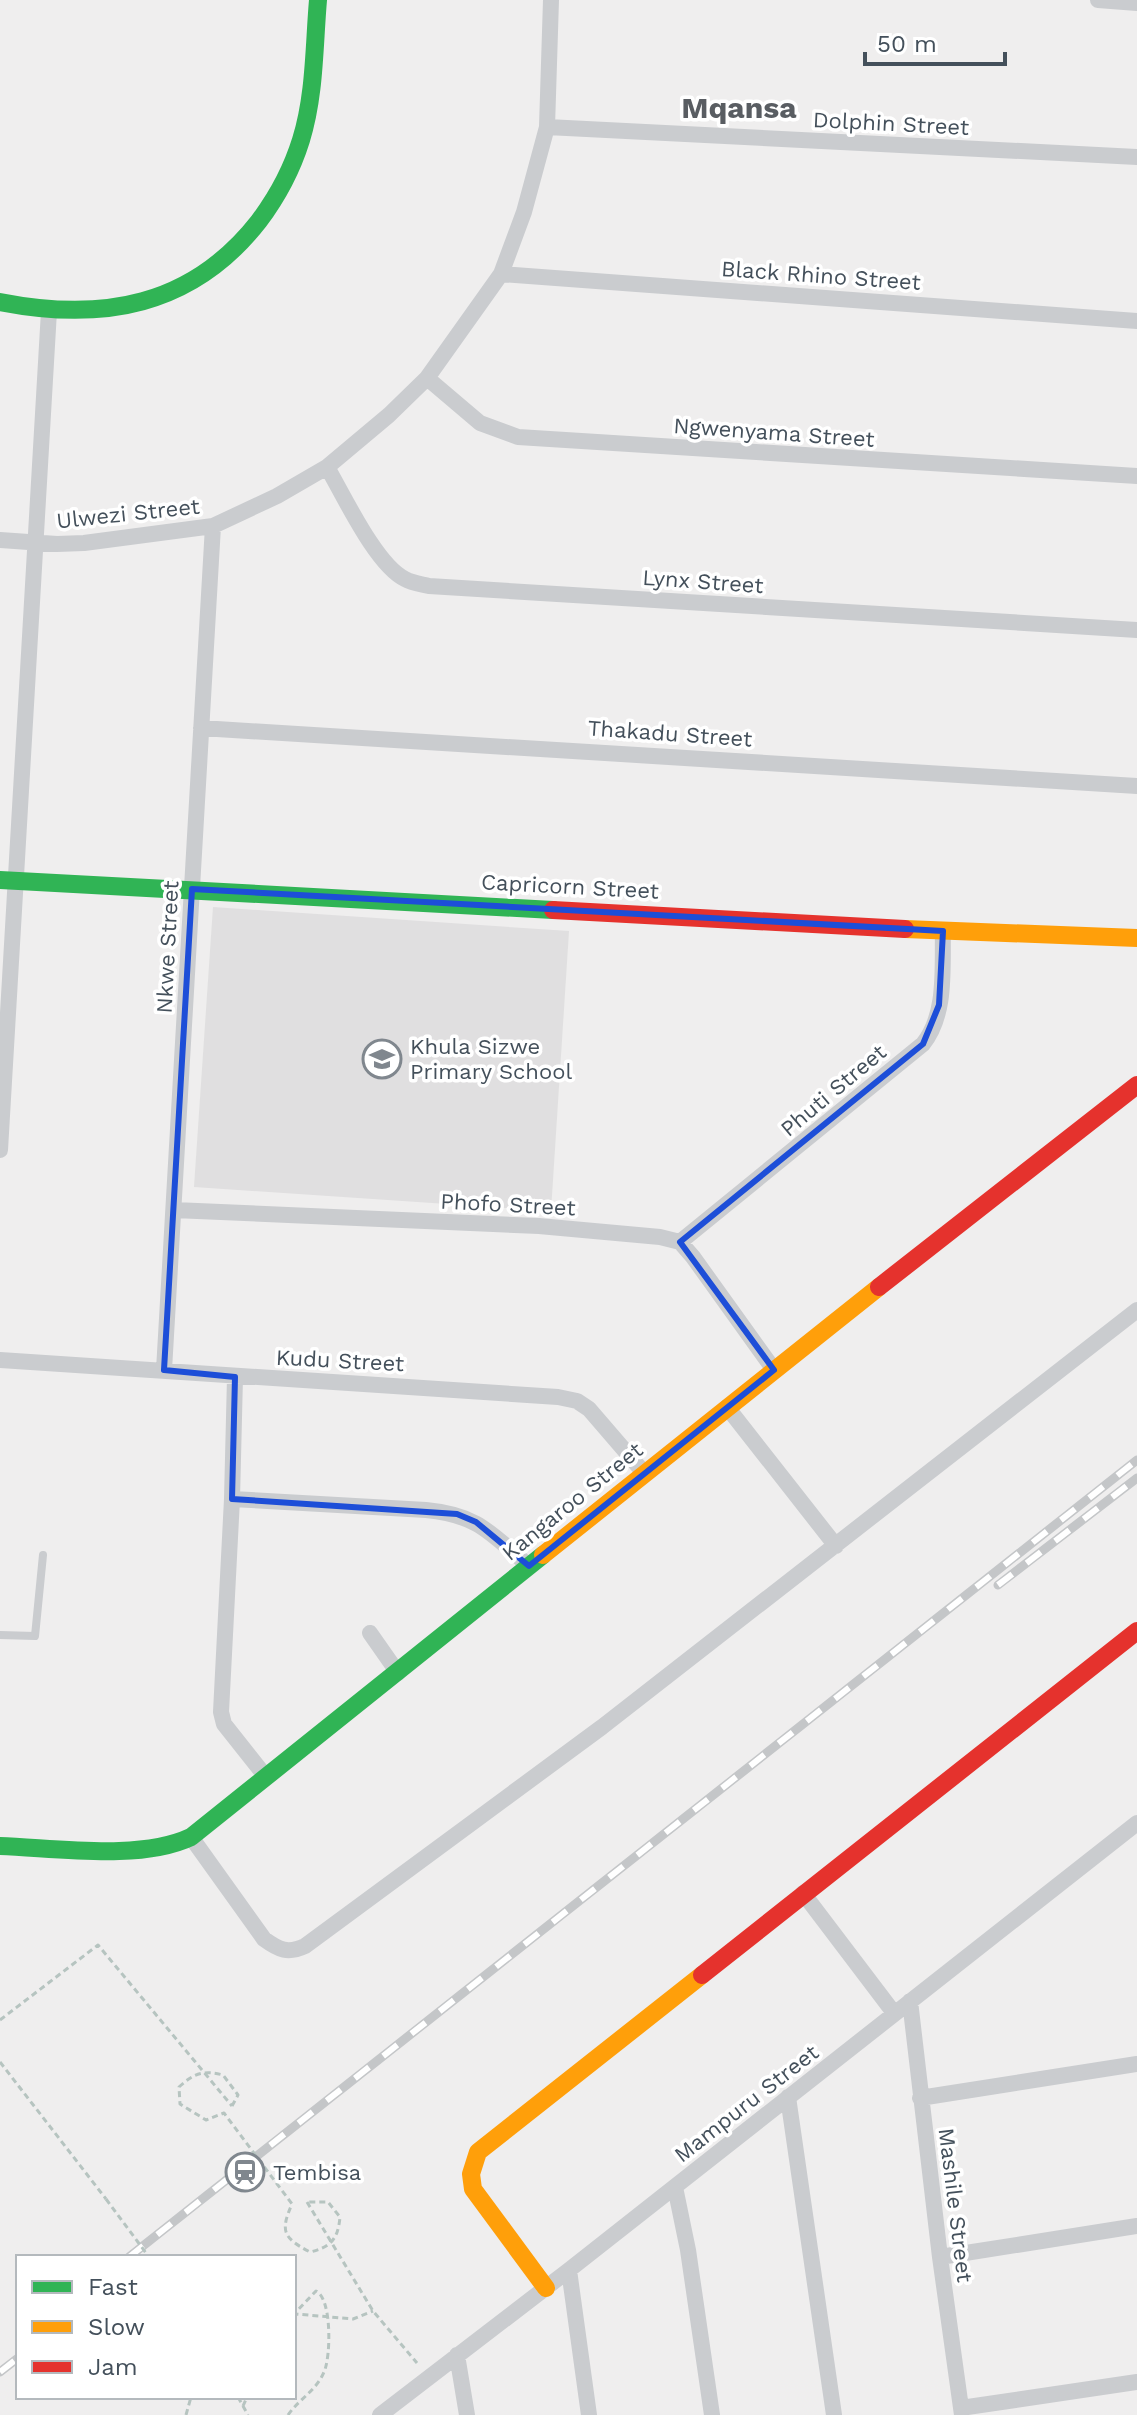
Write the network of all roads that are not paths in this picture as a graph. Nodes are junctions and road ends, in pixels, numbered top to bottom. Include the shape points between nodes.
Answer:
1 (318, 0) edge
2 (551, 0) edge
3 (1098, 0) edge
4 (1137, 3) edge
5 (547, 127) junction
6 (1137, 157) edge
7 (501, 274) junction
8 (0, 302) edge
9 (49, 311) junction
10 (1137, 321) edge
11 (427, 378) junction
12 (327, 467) junction
13 (1137, 476) edge
14 (213, 526) junction
15 (0, 540) edge
16 (35, 543) junction
17 (1137, 630) edge
18 (201, 728) junction
19 (1137, 786) edge
20 (8, 880) edge
21 (192, 889) junction
22 (943, 931) junction
23 (1137, 938) edge
24 (4, 1043) edge
25 (1137, 1085) edge
26 (0, 1150) edge
27 (174, 1210) junction
28 (680, 1242) junction
29 (1137, 1310) edge
30 (0, 1360) edge
31 (164, 1370) junction
32 (774, 1370) junction
33 (235, 1377) junction
34 (727, 1407) junction
35 (645, 1474) junction
36 (232, 1499) junction
37 (836, 1546) junction
38 (43, 1555) dead end
39 (529, 1566) junction
40 (1137, 1631) edge
41 (370, 1633) dead end
42 (0, 1635) edge
43 (398, 1673) junction
44 (266, 1777) junction
45 (1137, 1823) edge
46 (191, 1837) junction
47 (0, 1846) edge
48 (803, 1893) junction
49 (910, 2001) junction
50 (894, 2013) junction
51 (1137, 2064) edge
52 (788, 2097) junction
53 (920, 2098) junction
54 (675, 2187) junction
55 (1137, 2226) edge
56 (940, 2257) junction
57 (569, 2270) junction
58 (546, 2288) junction
59 (457, 2355) junction
60 (1137, 2382) edge
61 (962, 2412) edge
62 (380, 2415) edge
63 (467, 2415) edge
64 (589, 2415) edge
65 (712, 2415) edge
66 (834, 2415) edge

1 - 9 street via 301,139 270,207 252,231 212,267 163,296
2 - 5 street, Ulwezi Street
3 - 4 street
5 - 6 street, Dolphin Street
5 - 7 street, Ulwezi Street
7 - 10 street, Black Rhino Street
7 - 11 street, Ulwezi Street
8 - 9 street
9 - 16 street
11 - 12 street, Ulwezi Street
11 - 13 street, Ngwenyama Street via 480,423 518,437
12 - 14 street, Ulwezi Street
12 - 17 street, Lynx Street via 385,562 405,580 429,586
14 - 16 street, Ulwezi Street via 84,543
14 - 18 street, Nkwe Street
15 - 16 street, Ulwezi Street
16 - 20 street
18 - 19 street, Thakadu Street
18 - 21 street, Nkwe Street
20 - 21 street, Capricorn Street
20 - 24 street
21 - 22 street, Capricorn Street
21 - 27 street, Nkwe Street
22 - 23 street, Capricorn Street
22 - 28 street, Phuti Street via 939,1005 923,1044
24 - 26 street
25 - 32 street, Kangaroo Street
27 - 28 street, Phofo Street via 539,1226
27 - 31 street, Nkwe Street
28 - 32 street
29 - 37 street
30 - 31 street, Kudu Street
31 - 33 street, Kudu Street
32 - 34 street, Kangaroo Street
33 - 35 street, Kudu Street via 567,1399 589,1409
33 - 36 street
34 - 35 street, Kangaroo Street
34 - 37 street
35 - 39 street, Kangaroo Street
36 - 39 street via 457,1514 476,1522
36 - 44 street via 221,1712 224,1724
37 - 46 street via 305,1946 291,1952 264,1939
38 - 42 lane via 35,1636
39 - 43 street, Kangaroo Street
40 - 48 street
41 - 43 street
43 - 44 street, Kangaroo Street
44 - 46 street, Kangaroo Street
45 - 49 street, Mampuru Street
46 - 47 street, Kangaroo Street via 139,1851
48 - 50 street
48 - 58 street via 478,2152 473,2189
49 - 50 street, Mampuru Street
49 - 53 street, Mashile Street
50 - 52 street, Mampuru Street
51 - 53 street
52 - 54 street, Mampuru Street
52 - 66 street
53 - 56 street, Mashile Street
54 - 57 street, Mampuru Street
54 - 65 street
55 - 56 street
56 - 61 street, Mashile Street
57 - 58 street, Mampuru Street
57 - 64 street
58 - 59 street, Mampuru Street
59 - 62 street, Mampuru Street
59 - 63 street
60 - 61 street

